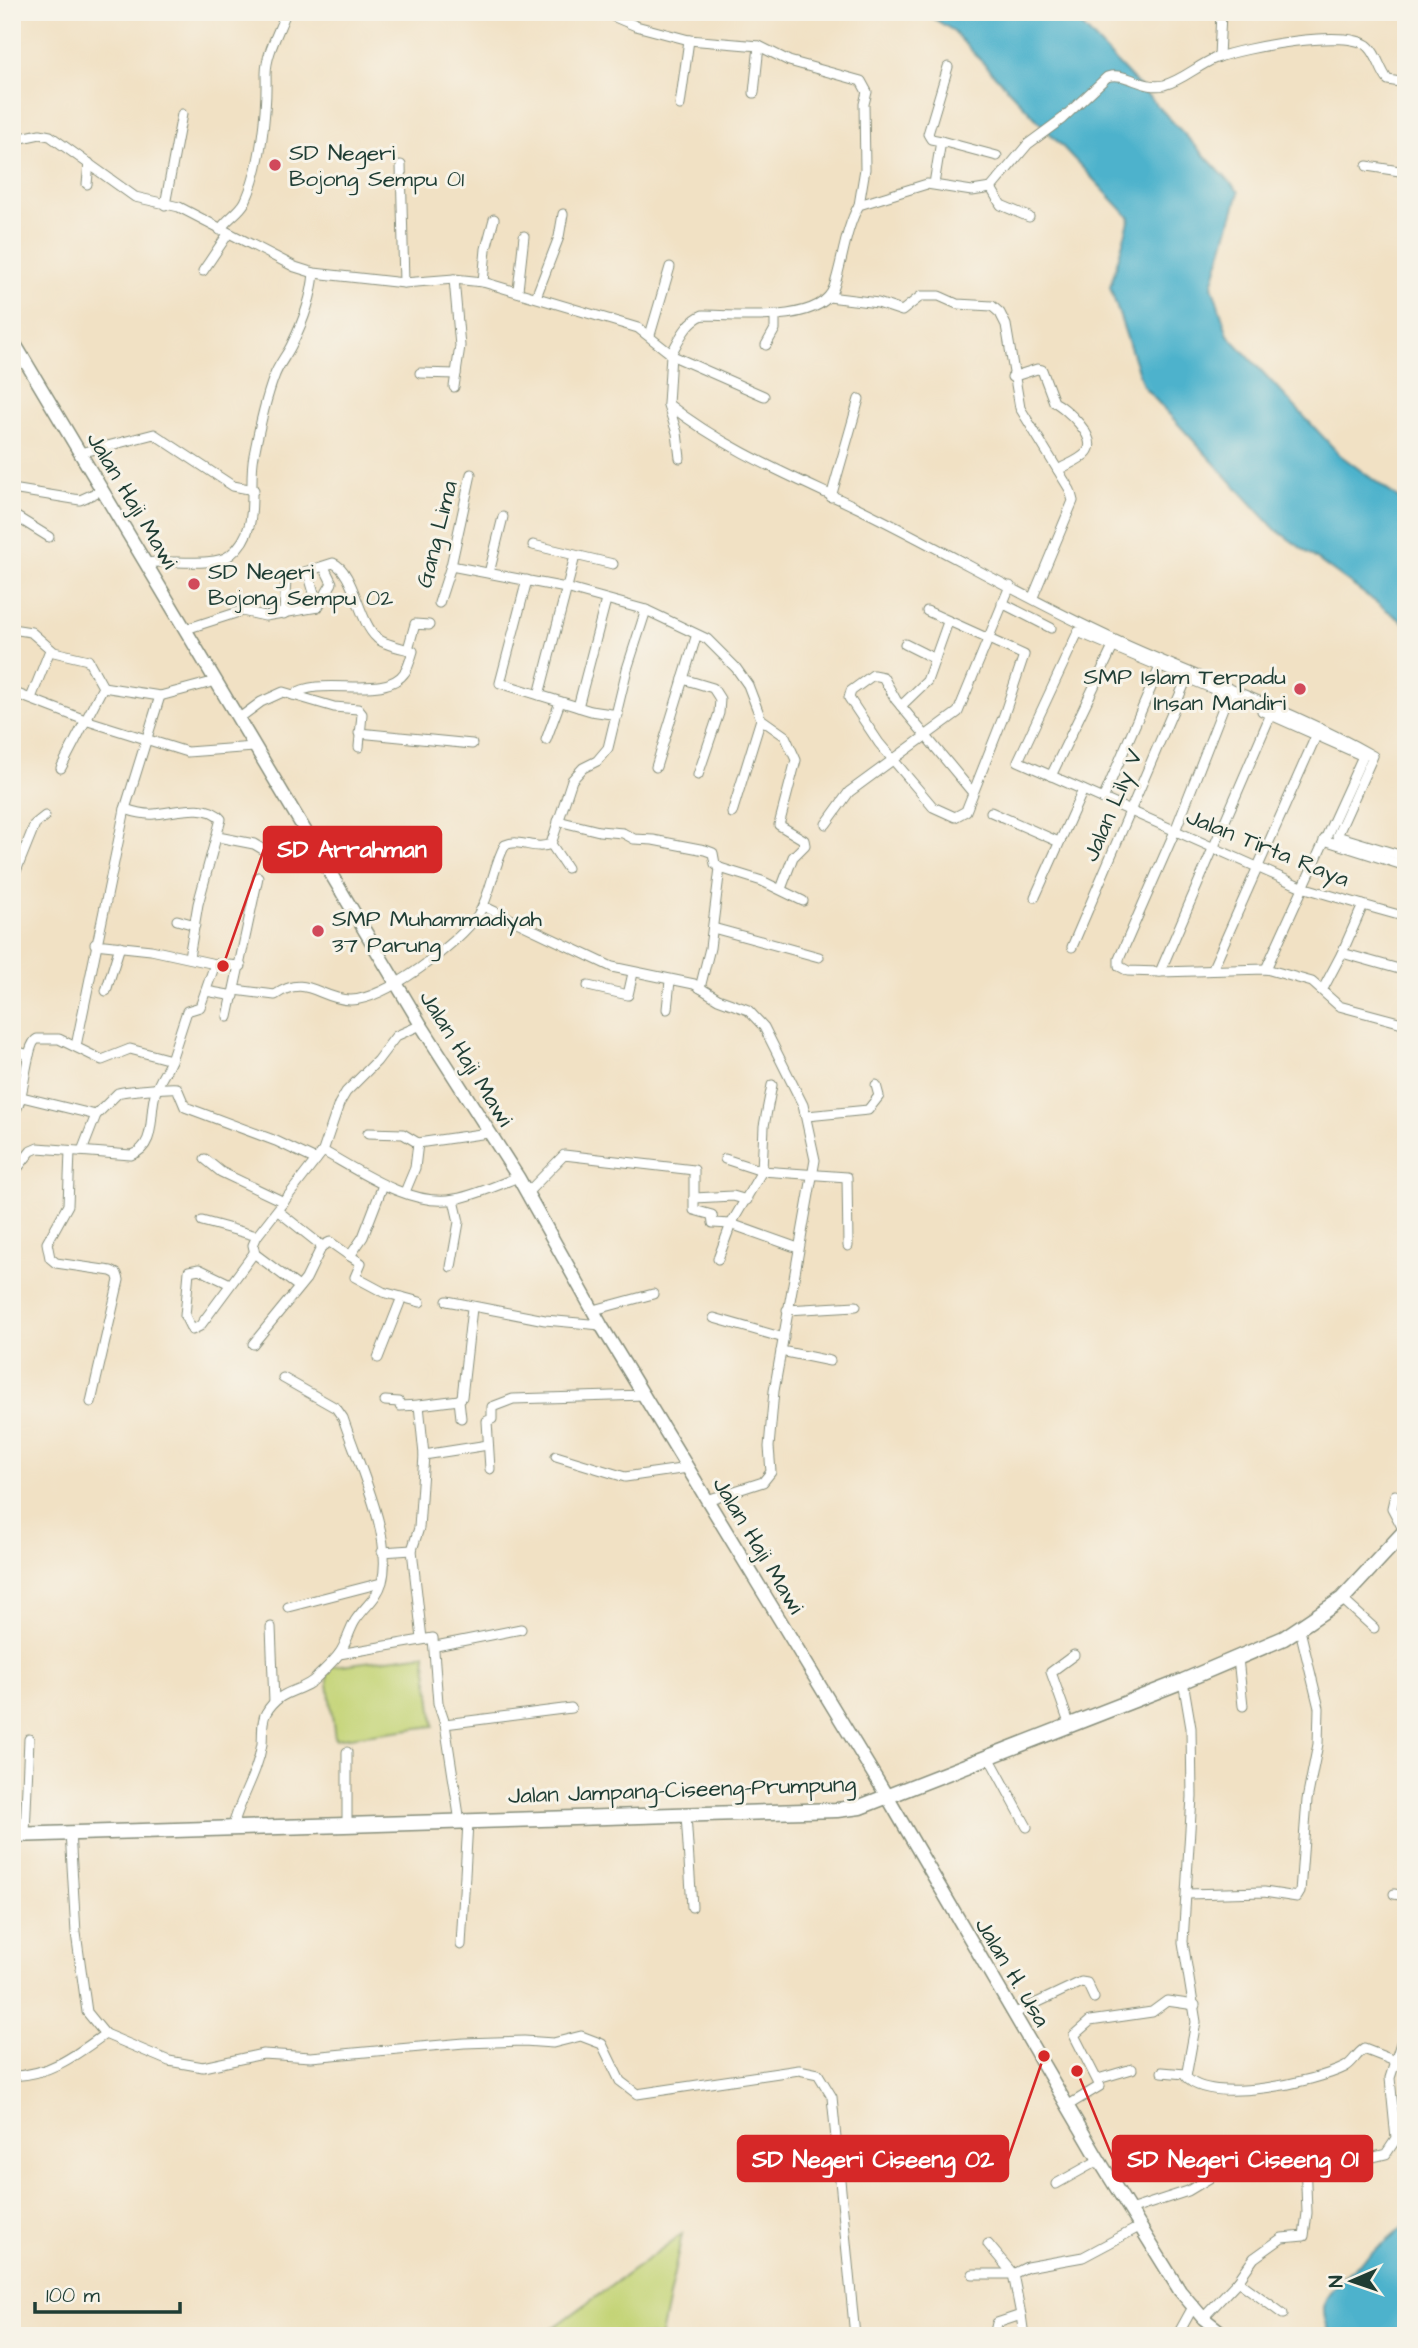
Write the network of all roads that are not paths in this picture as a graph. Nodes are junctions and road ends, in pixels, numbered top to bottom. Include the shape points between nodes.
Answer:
1 (286, 12) edge
2 (603, 12) edge
3 (1221, 12) edge
4 (689, 40) junction
5 (759, 46) junction
6 (1219, 57) junction
7 (948, 67) dead end
8 (1406, 83) edge
9 (754, 93) dead end
10 (680, 105) dead end
11 (182, 114) dead end
12 (12, 140) edge
13 (941, 141) junction
14 (997, 156) dead end
15 (89, 163) junction
16 (401, 165) dead end
17 (1367, 166) dead end
18 (1406, 173) edge
19 (87, 184) dead end
20 (934, 184) junction
21 (991, 188) junction
22 (165, 205) junction
23 (859, 205) junction
24 (563, 214) dead end
25 (1029, 217) dead end
26 (494, 219) dead end
27 (224, 232) junction
28 (524, 236) dead end
29 (670, 267) dead end
30 (203, 271) dead end
31 (314, 273) junction
32 (454, 279) junction
33 (483, 282) junction
34 (404, 283) junction
35 (518, 290) junction
36 (536, 297) junction
37 (829, 297) junction
38 (775, 315) junction
39 (650, 335) junction
40 (12, 339) edge
41 (766, 345) dead end
42 (671, 354) junction
43 (421, 373) dead end
44 (456, 374) junction
45 (1012, 377) junction
46 (454, 387) dead end
47 (764, 396) dead end
48 (859, 399) dead end
49 (668, 404) junction
50 (80, 453) junction
51 (680, 458) dead end
52 (1058, 470) junction
53 (471, 474) dead end
54 (12, 489) edge
55 (102, 490) junction
56 (254, 490) junction
57 (831, 497) junction
58 (13, 517) edge
59 (502, 517) dead end
60 (50, 537) dead end
61 (533, 545) dead end
62 (575, 555) junction
63 (146, 563) junction
64 (613, 564) dead end
65 (451, 566) junction
66 (324, 567) junction
67 (308, 572) junction
68 (489, 573) junction
69 (527, 580) junction
70 (1010, 586) junction
71 (566, 588) junction
72 (1033, 597) junction
73 (606, 600) junction
74 (439, 603) dead end
75 (1002, 603) junction
76 (318, 607) junction
77 (646, 610) junction
78 (927, 611) dead end
79 (284, 614) junction
80 (948, 622) junction
81 (429, 625) dead end
82 (1051, 628) dead end
83 (12, 629) edge
84 (186, 629) junction
85 (696, 637) junction
86 (987, 638) junction
87 (905, 644) dead end
88 (1112, 647) junction
89 (408, 649) junction
90 (50, 650) junction
91 (935, 659) junction
92 (1160, 667) junction
93 (1187, 678) junction
94 (683, 679) junction
95 (216, 681) junction
96 (103, 687) junction
97 (12, 692) edge
98 (293, 695) junction
99 (539, 695) junction
100 (1228, 695) junction
101 (160, 696) junction
102 (31, 698) junction
103 (560, 702) junction
104 (901, 706) junction
105 (579, 707) junction
106 (1270, 714) junction
107 (618, 715) junction
108 (238, 719) junction
109 (761, 719) junction
110 (85, 720) junction
111 (359, 733) junction
112 (926, 736) junction
113 (1316, 736) junction
114 (546, 740) dead end
115 (146, 741) junction
116 (472, 744) dead end
117 (254, 747) junction
118 (359, 747) dead end
119 (894, 760) junction
120 (656, 767) dead end
121 (61, 768) dead end
122 (698, 775) dead end
123 (1051, 776) junction
124 (1083, 790) junction
125 (973, 793) junction
126 (1104, 799) junction
127 (125, 809) junction
128 (1130, 811) junction
129 (991, 812) dead end
130 (732, 813) dead end
131 (44, 816) dead end
132 (558, 821) junction
133 (826, 824) dead end
134 (1175, 831) junction
135 (218, 837) junction
136 (1324, 840) junction
137 (1059, 842) junction
138 (551, 844) junction
139 (314, 846) junction
140 (1215, 849) junction
141 (1406, 857) edge
142 (1406, 866) edge
143 (1258, 867) junction
144 (567, 868) dead end
145 (720, 868) junction
146 (258, 877) dead end
147 (12, 881) edge
148 (1302, 887) junction
149 (781, 889) junction
150 (1035, 897) dead end
151 (803, 901) dead end
152 (1363, 905) junction
153 (482, 906) junction
154 (1406, 917) edge
155 (177, 920) dead end
156 (195, 925) junction
157 (713, 928) junction
158 (95, 944) junction
159 (120, 946) junction
160 (1072, 947) dead end
161 (1342, 953) junction
162 (189, 957) junction
163 (819, 957) dead end
164 (215, 964) junction
165 (241, 966) junction
166 (1213, 970) junction
167 (1266, 970) junction
168 (1406, 971) edge
169 (1160, 972) junction
170 (633, 973) junction
171 (670, 981) junction
172 (397, 983) junction
173 (588, 986) dead end
174 (700, 988) junction
175 (1323, 989) junction
176 (106, 991) dead end
177 (206, 991) junction
178 (235, 993) junction
179 (667, 1009) dead end
180 (228, 1017) dead end
181 (1406, 1024) edge
182 (421, 1025) junction
183 (76, 1046) junction
184 (12, 1050) edge
185 (29, 1055) junction
186 (171, 1060) junction
187 (876, 1084) dead end
188 (772, 1085) dead end
189 (155, 1091) junction
190 (22, 1097) junction
191 (12, 1110) edge
192 (96, 1115) junction
193 (807, 1116) junction
194 (368, 1133) dead end
195 (488, 1133) junction
196 (418, 1143) junction
197 (70, 1151) junction
198 (323, 1151) junction
199 (82, 1152) junction
200 (205, 1159) dead end
201 (725, 1159) dead end
202 (316, 1160) junction
203 (762, 1171) junction
204 (12, 1175) edge
205 (813, 1175) junction
206 (518, 1177) junction
207 (383, 1185) junction
208 (405, 1192) junction
209 (527, 1193) junction
210 (694, 1198) junction
211 (454, 1199) junction
212 (747, 1200) junction
213 (281, 1207) junction
214 (202, 1222) dead end
215 (731, 1224) junction
216 (257, 1236) junction
217 (321, 1246) junction
218 (848, 1247) dead end
219 (799, 1248) junction
220 (254, 1253) junction
221 (350, 1256) junction
222 (718, 1259) dead end
223 (451, 1267) dead end
224 (230, 1284) junction
225 (299, 1287) junction
226 (653, 1294) dead end
227 (402, 1297) junction
228 (447, 1301) dead end
229 (421, 1302) dead end
230 (856, 1306) dead end
231 (472, 1308) junction
232 (594, 1310) junction
233 (787, 1310) junction
234 (714, 1318) dead end
235 (601, 1325) junction
236 (784, 1338) junction
237 (253, 1344) dead end
238 (781, 1351) junction
239 (378, 1358) dead end
240 (830, 1361) dead end
241 (283, 1378) dead end
242 (645, 1395) junction
243 (459, 1400) junction
244 (385, 1401) dead end
245 (91, 1402) dead end
246 (419, 1405) junction
247 (461, 1418) dead end
248 (488, 1445) junction
249 (424, 1455) junction
250 (556, 1456) dead end
251 (688, 1468) junction
252 (490, 1469) dead end
253 (1395, 1494) dead end
254 (707, 1500) junction
255 (1404, 1533) edge
256 (412, 1550) junction
257 (382, 1552) junction
258 (381, 1583) junction
259 (1342, 1599) junction
260 (288, 1607) dead end
261 (271, 1627) dead end
262 (1374, 1628) dead end
263 (521, 1629) dead end
264 (1300, 1630) junction
265 (422, 1639) junction
266 (436, 1646) junction
267 (339, 1654) junction
268 (1074, 1655) dead end
269 (1238, 1658) junction
270 (1183, 1681) junction
271 (274, 1702) junction
272 (1243, 1706) dead end
273 (571, 1708) dead end
274 (445, 1724) junction
275 (1070, 1726) junction
276 (29, 1739) dead end
277 (347, 1752) dead end
278 (989, 1757) junction
279 (888, 1798) junction
280 (686, 1815) junction
281 (464, 1822) junction
282 (347, 1826) junction
283 (1027, 1827) dead end
284 (232, 1829) junction
285 (70, 1832) junction
286 (17, 1834) edge
287 (12, 1881) edge
288 (1187, 1894) junction
289 (1394, 1894) dead end
290 (1406, 1896) edge
291 (692, 1907) dead end
292 (461, 1945) dead end
293 (1094, 1998) dead end
294 (1195, 2005) junction
295 (1013, 2014) junction
296 (1406, 2027) edge
297 (105, 2034) junction
298 (1399, 2058) edge
299 (1132, 2068) dead end
300 (1162, 2072) dead end
301 (1185, 2074) junction
302 (12, 2077) edge
303 (1098, 2079) junction
304 (1067, 2106) junction
305 (1401, 2129) edge
306 (1305, 2158) junction
307 (1099, 2160) junction
308 (1056, 2184) dead end
309 (1130, 2210) junction
310 (1141, 2227) junction
311 (988, 2244) dead end
312 (973, 2274) dead end
313 (1013, 2274) junction
314 (1238, 2281) junction
315 (1193, 2307) junction
316 (1283, 2314) dead end
317 (1021, 2315) junction
318 (1203, 2318) junction
319 (855, 2336) edge
320 (994, 2336) edge
321 (1024, 2336) edge
322 (1177, 2336) edge
323 (1226, 2336) edge

1 - 27 street via 270,53 253,176 240,209 229,217
2 - 4 street
3 - 6 street
4 - 5 street
4 - 10 street
5 - 9 street
5 - 23 street via 789,61 865,85 865,169
6 - 8 street via 1343,39 1370,48 1388,79
6 - 21 street via 1159,86 1107,76 1028,144
7 - 13 street via 928,134
11 - 22 street
12 - 15 street via 45,134
13 - 14 street
13 - 20 street
15 - 19 street
15 - 22 street via 135,197
16 - 34 street
17 - 18 street
20 - 21 street via 972,191
20 - 23 street
21 - 25 street via 1001,205
22 - 27 street via 179,207
23 - 37 street
24 - 36 street
26 - 33 street
27 - 30 street
27 - 31 street via 268,256
28 - 35 street
29 - 39 street
31 - 34 street
31 - 56 street via 312,294 298,331 274,376 253,458
32 - 33 street
32 - 34 street
32 - 44 street via 460,338
33 - 35 street
35 - 36 street
36 - 39 street
37 - 38 street via 810,308
37 - 45 street via 898,310 906,310 927,295 957,304 992,306 1004,318
38 - 41 street via 774,333
38 - 42 street via 697,317
39 - 42 street
40 - 50 street, Jalan Haji Mawi
42 - 47 street
42 - 49 street
43 - 44 street
44 - 46 street
45 - 52 street via 1027,423
45 - 52 street via 1042,370 1054,402 1064,406 1088,437 1086,454
48 - 57 street
49 - 51 street
49 - 57 street via 763,466
50 - 55 street, Jalan Haji Mawi
50 - 56 street via 153,434 233,486
52 - 72 street via 1073,501
53 - 65 street, Gang Lima
54 - 55 street via 80,500
55 - 63 street, Jalan Haji Mawi
56 - 63 street via 246,534 226,558
57 - 70 street
58 - 60 street
59 - 68 street
61 - 62 street
62 - 64 street
62 - 71 street
63 - 84 street, Jalan Haji Mawi
65 - 68 street
65 - 74 street, Gang Lima
66 - 67 street
66 - 76 street via 332,583
66 - 89 street via 333,563 343,570 377,639
67 - 76 street
67 - 79 street via 284,581
68 - 69 street
69 - 71 street
69 - 99 street via 500,683
70 - 72 street
70 - 75 street
71 - 73 street
71 - 99 street
72 - 141 street via 1116,640 1319,727 1373,756 1337,836
73 - 77 street
73 - 105 street
75 - 82 street
75 - 86 street
76 - 79 street
77 - 85 street
77 - 107 street
78 - 80 street
79 - 84 street via 242,611
80 - 86 street
80 - 91 street
81 - 89 street via 415,624
83 - 90 street via 31,632
84 - 95 street, Jalan Haji Mawi
85 - 94 street
85 - 109 street via 715,645 736,668
86 - 112 street via 958,712
86 - 125 street via 1021,651 1024,659
87 - 91 street
88 - 92 street
88 - 123 street
88 - 123 street, Jalan Tirta Raya via 1074,634 1017,756 1019,763
89 - 98 street via 413,651 406,670 396,680 306,688
90 - 96 street via 88,660
90 - 102 street
91 - 104 street via 924,685
92 - 93 street
92 - 126 street
93 - 100 street
93 - 128 street, Jalan Lily V
94 - 120 street
94 - 122 street via 713,688 720,699
95 - 101 street
95 - 108 street, Jalan Haji Mawi
96 - 101 street
96 - 110 street
97 - 102 street
98 - 108 street via 283,692
98 - 111 street via 361,710
99 - 103 street
100 - 106 street
100 - 134 street
101 - 115 street
102 - 110 street
103 - 105 street
103 - 114 street
104 - 112 street
104 - 119 street via 880,675 873,675 849,694
105 - 107 street
106 - 113 street
106 - 140 street
107 - 132 street via 603,755 572,780
108 - 117 street, Jalan Haji Mawi
109 - 130 street
109 - 149 street via 785,736 796,760 779,825 805,845 793,857
110 - 115 street
110 - 121 street
111 - 116 street
111 - 118 street
112 - 119 street
112 - 125 street
113 - 136 street via 1363,756
113 - 143 street
115 - 117 street via 193,753
115 - 127 street
117 - 139 street, Jalan Haji Mawi
119 - 125 street via 940,813 961,816
119 - 133 street via 849,792
123 - 124 street, Jalan Tirta Raya
124 - 126 street, Jalan Tirta Raya
124 - 137 street
126 - 128 street, Jalan Tirta Raya
127 - 135 street via 144,814 181,809 216,813
127 - 158 street
128 - 134 street, Jalan Tirta Raya
128 - 160 street, Jalan Lily V
129 - 137 street
131 - 147 street via 35,824
132 - 138 street
132 - 145 street via 705,850 713,853
134 - 140 street, Jalan Tirta Raya
134 - 169 street via 1118,961 1123,970
135 - 139 street via 254,844 279,859
135 - 156 street
136 - 142 street
136 - 148 street
137 - 150 street
138 - 144 street
138 - 153 street via 539,848 516,842 505,845
139 - 172 street, Jalan Haji Mawi
140 - 143 street, Jalan Tirta Raya
140 - 169 street
143 - 148 street, Jalan Tirta Raya
143 - 166 street
145 - 149 street
145 - 157 street
146 - 165 street
148 - 152 street, Jalan Tirta Raya
148 - 167 street
149 - 151 street
152 - 154 street
152 - 161 street, Jalan Tirta Raya
153 - 170 street
153 - 172 street via 453,940
155 - 156 street
156 - 162 street
157 - 163 street
157 - 174 street
158 - 159 street
158 - 183 street
159 - 162 street
159 - 176 street
161 - 168 street
161 - 175 street, Jalan Tirta Raya
162 - 164 street
164 - 165 street
164 - 177 street
165 - 178 street
166 - 167 street
166 - 169 street
167 - 175 street via 1305,979
170 - 171 street
170 - 173 street via 628,995
171 - 174 street
171 - 179 street
172 - 178 street via 375,996 350,1000 302,985 286,987 275,995
172 - 182 street, Jalan Haji Mawi
174 - 193 street via 748,1010 759,1020 793,1080
175 - 181 street via 1339,1006
177 - 178 street
177 - 186 street via 199,1009 187,1012
178 - 180 street
182 - 195 street, Jalan Haji Mawi
182 - 198 street via 396,1036 346,1092
183 - 185 street via 37,1039 31,1043
183 - 186 street via 100,1060 130,1049
184 - 185 street
185 - 190 street
186 - 189 street
187 - 193 street via 879,1096 869,1110
188 - 203 street
189 - 192 street via 122,1090
189 - 199 street via 150,1130 140,1152
189 - 202 street via 177,1088 185,1107 276,1140
190 - 191 street
190 - 192 street
192 - 199 street
193 - 205 street via 815,1152
194 - 196 street via 403,1134
195 - 196 street
195 - 206 street, Jalan Haji Mawi
196 - 208 street via 415,1168
197 - 199 street
197 - 204 street via 38,1147
197 - 245 street via 68,1205 47,1243 48,1253 56,1263 111,1271 119,1280
198 - 202 street
198 - 207 street
200 - 213 street
201 - 203 street
202 - 213 street
203 - 205 street
203 - 212 street
205 - 218 street via 848,1178
205 - 219 street
206 - 209 street, Jalan Haji Mawi
206 - 211 street
207 - 208 street
207 - 221 street via 363,1237
208 - 211 street
209 - 210 street via 564,1155 570,1155 694,1170
209 - 232 street, Jalan Haji Mawi
210 - 212 street
210 - 215 street via 694,1210 712,1215 713,1223
211 - 223 street via 458,1222
212 - 215 street
213 - 216 street
213 - 217 street
214 - 216 street
215 - 219 street
215 - 222 street
216 - 220 street
217 - 221 street via 330,1242
217 - 225 street via 314,1268
219 - 233 street
220 - 224 street
220 - 225 street
221 - 227 street via 361,1263 355,1277
224 - 224 street via 199,1269 189,1271 186,1316 192,1330 200,1326
225 - 237 street
226 - 232 street
227 - 229 street
227 - 239 street
228 - 231 street
230 - 233 street
231 - 235 street
231 - 243 street
232 - 235 street, Jalan Haji Mawi
233 - 236 street
234 - 236 street
235 - 242 street, Jalan Haji Mawi
236 - 238 street
238 - 240 street
238 - 254 street via 768,1479
241 - 257 street via 336,1408 343,1418 372,1496
242 - 248 street via 513,1399 492,1407 492,1419 487,1421
242 - 251 street, Jalan Haji Mawi
243 - 246 street
243 - 247 street
244 - 246 street
246 - 249 street
248 - 249 street
248 - 252 street
249 - 256 street via 419,1528
250 - 251 street via 625,1477
251 - 254 street, Jalan Haji Mawi
253 - 255 street via 1392,1508
254 - 279 street, Jalan Haji Mawi
255 - 259 main road, Jalan Jampang–Ciseeng–Prumpung
256 - 257 street
256 - 265 street
257 - 258 street
258 - 260 street
258 - 267 street via 369,1607 362,1609 348,1631
259 - 262 street
259 - 264 main road, Jalan Jampang–Ciseeng–Prumpung
261 - 271 street
263 - 266 street
264 - 269 main road, Jalan Jampang–Ciseeng–Prumpung
264 - 288 street via 1319,1708 1300,1892 1291,1899 1264,1892
265 - 266 street via 433,1638
265 - 267 street
266 - 274 street via 438,1703
267 - 271 street via 316,1679
268 - 275 street via 1051,1672
269 - 270 main road, Jalan Jampang–Ciseeng–Prumpung
269 - 272 street
270 - 275 main road, Jalan Jampang–Ciseeng–Prumpung
270 - 288 street via 1191,1728
271 - 284 street via 264,1718 257,1770 243,1794
273 - 274 street
274 - 281 street
275 - 278 main road, Jalan Jampang–Ciseeng–Prumpung
276 - 286 street
277 - 282 street
278 - 279 main road, Jalan Jampang–Ciseeng–Prumpung
278 - 283 street
279 - 280 main road, Jalan Jampang–Ciseeng–Prumpung via 837,1810
279 - 295 street, Jalan H. Usa
280 - 281 main road, Jalan Jampang–Ciseeng–Prumpung
280 - 291 street
281 - 282 main road, Jalan Jampang–Ciseeng–Prumpung
281 - 292 street
282 - 284 main road, Jalan Jampang–Ciseeng–Prumpung
284 - 285 main road, Jalan Jampang–Ciseeng–Prumpung
285 - 286 main road, Jalan Jampang–Ciseeng–Prumpung
285 - 297 street via 84,2000 87,2012
286 - 287 street
288 - 294 street via 1184,1942
289 - 290 street
293 - 295 street via 1087,1983 1081,1982
294 - 301 street via 1195,2034
294 - 303 street via 1167,2001 1152,2012 1086,2022 1074,2035
295 - 304 street, Jalan H. Usa
296 - 298 street
297 - 302 street via 68,2061
297 - 319 street via 169,2061 203,2067 264,2054 311,2057 464,2043 557,2043 581,2036 602,2044 620,2081 637,2094 799,2070 813,2072 827,2086 835,2114
298 - 301 street via 1364,2049 1345,2067 1276,2089 1207,2087 1191,2082
298 - 305 street via 1390,2087
299 - 303 street
300 - 301 street
303 - 304 street via 1098,2088
304 - 307 street, Jalan H. Usa
305 - 306 street via 1394,2146 1378,2157 1353,2162
306 - 309 street via 1276,2157 1246,2164 1218,2173 1188,2191
306 - 314 street via 1304,2236 1282,2238 1254,2258
307 - 308 street
307 - 309 street, Jalan H. Usa
309 - 310 street, Jalan H. Usa
310 - 313 street via 1083,2257
310 - 315 street, Jalan H. Usa
311 - 313 street
312 - 313 street
313 - 317 street
314 - 316 street
314 - 318 street
315 - 318 street, Jalan H. Usa
315 - 322 street
317 - 320 street via 997,2323
317 - 321 street
318 - 323 street, Jalan H. Usa

